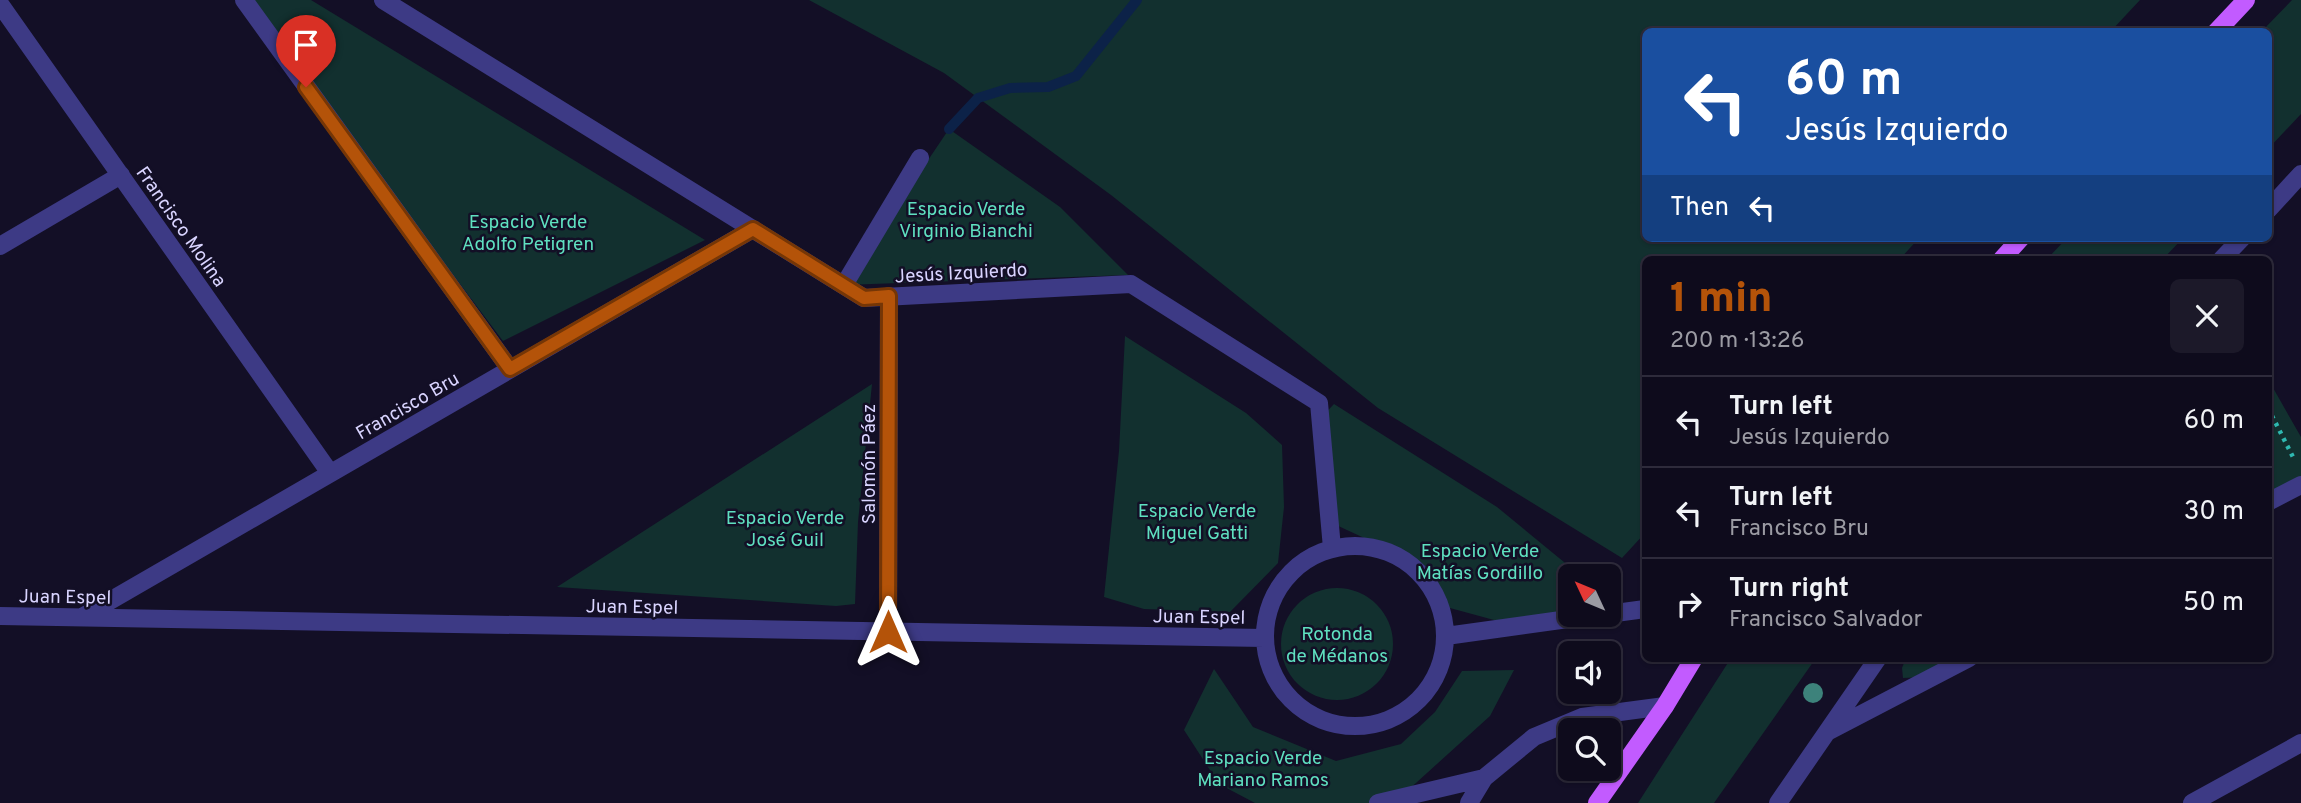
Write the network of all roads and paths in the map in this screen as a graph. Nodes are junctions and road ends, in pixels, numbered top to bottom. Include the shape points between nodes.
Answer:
1 (244, 0) edge
2 (383, 0) edge
3 (2246, 0) edge
4 (0, 4) edge
5 (2220, 28) edge
6 (920, 158) dead end
7 (2301, 174) edge
8 (121, 175) junction
9 (2272, 206) edge
10 (753, 229) junction
11 (2017, 242) edge
12 (2238, 242) edge
13 (0, 246) edge
14 (2005, 256) edge
15 (2225, 256) edge
16 (844, 285) junction
17 (889, 296) junction
18 (510, 369) junction
19 (2272, 416) edge
20 (2295, 461) dead end
21 (330, 473) junction
22 (2301, 485) edge
23 (2272, 500) edge
24 (1332, 548) junction
25 (1642, 609) edge
26 (1621, 612) edge
27 (0, 616) edge
28 (82, 617) junction
29 (1558, 621) edge
30 (888, 632) junction
31 (1446, 636) junction
32 (1264, 638) junction
33 (1692, 662) edge
34 (1875, 662) edge
35 (1961, 662) edge
36 (1665, 706) junction
37 (1824, 734) junction
38 (2301, 743) edge
39 (1484, 778) junction
40 (1378, 803) edge
41 (1469, 803) edge
42 (1597, 803) edge
43 (1779, 803) edge
44 (2192, 803) edge

1 - 18 street
2 - 10 street, Jesús Izquierdo
3 - 5 main road
4 - 8 street, Francisco Molina
6 - 16 street
7 - 9 street
8 - 13 street
8 - 21 street, Francisco Molina
10 - 16 street, Jesús Izquierdo
10 - 18 street, Francisco Bru
11 - 14 main road
12 - 15 street
16 - 17 street, Jesús Izquierdo via 864,298
17 - 24 street, Jesús Izquierdo via 1131,284 1319,404
17 - 30 street, Salomón Páez
18 - 21 street, Francisco Bru
19 - 20 path
21 - 28 street, Francisco Bru
22 - 23 street
24 - 31 street via 1360,545 1387,550 1411,564 1430,584 1442,608
24 - 32 street via 1305,560 1283,581 1268,608
25 - 26 street
27 - 28 street, Juan Espel
28 - 30 street, Juan Espel
29 - 31 street
30 - 32 street, Juan Espel
31 - 32 street via 1440,667 1425,694 1401,715 1372,725 1340,726 1310,716 1286,696 1270,669
33 - 36 main road
34 - 37 street
35 - 37 street
36 - 39 street via 1583,717 1534,737
36 - 42 main road
37 - 43 street
38 - 44 street
39 - 40 street
39 - 41 street

